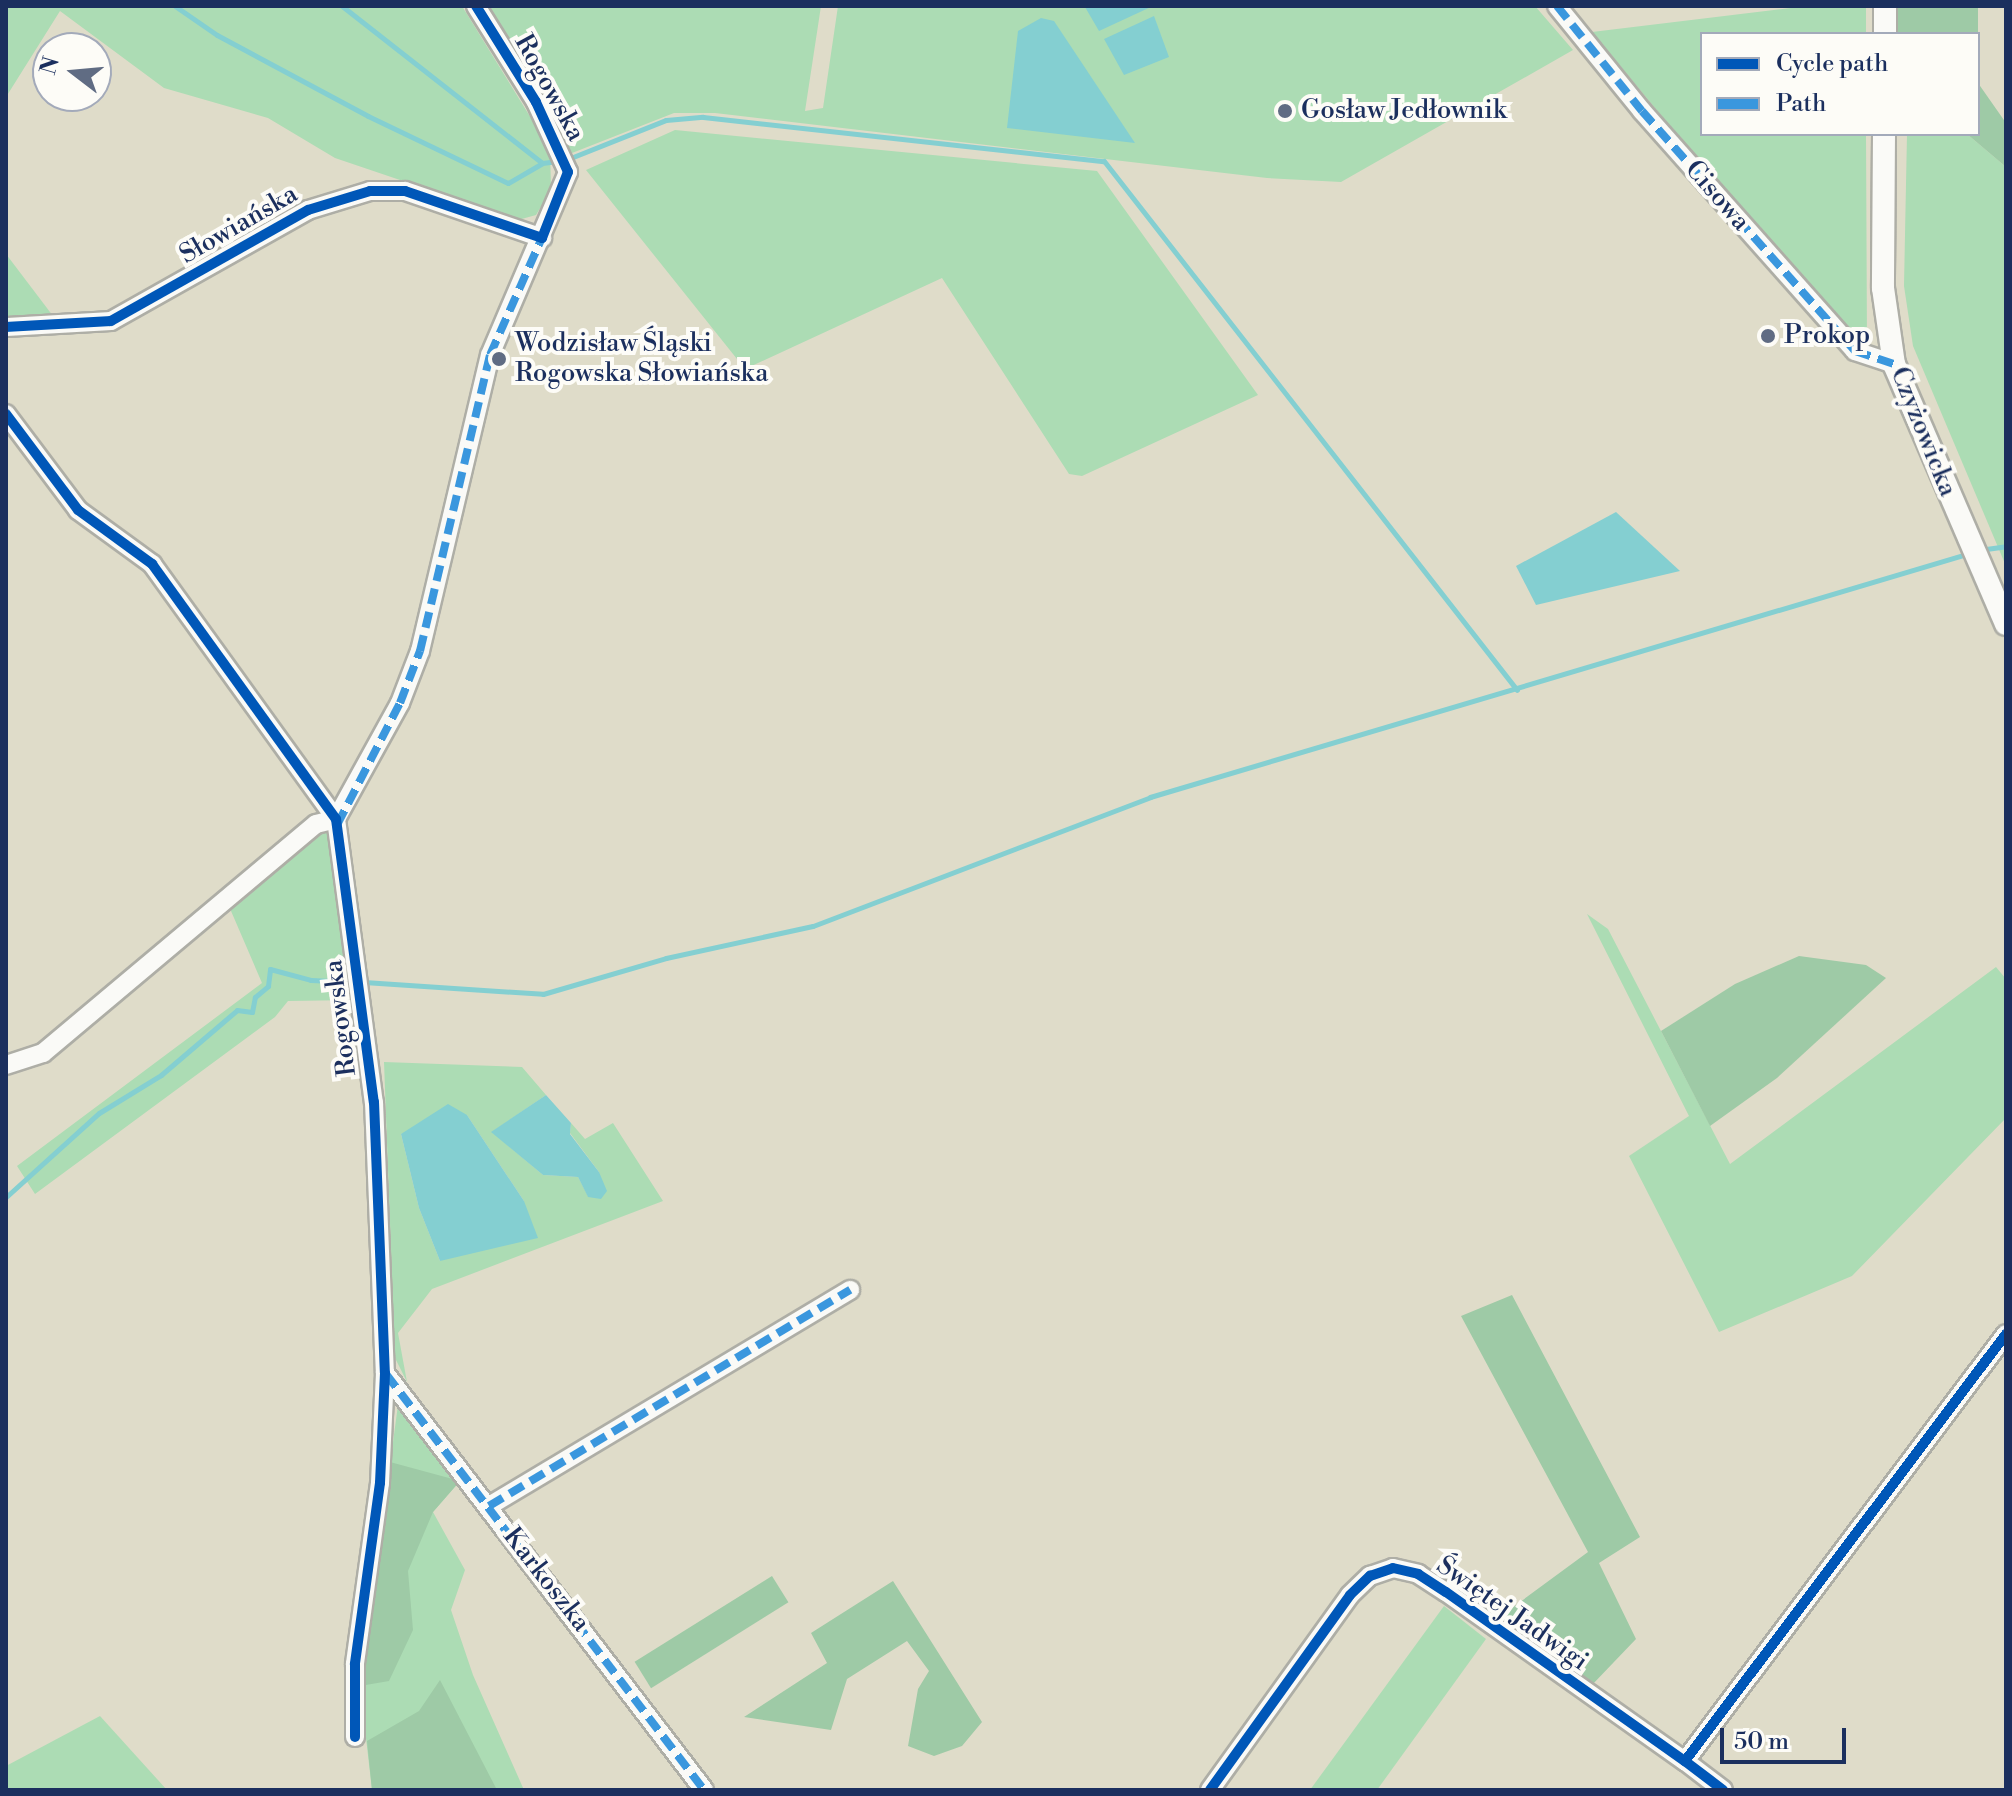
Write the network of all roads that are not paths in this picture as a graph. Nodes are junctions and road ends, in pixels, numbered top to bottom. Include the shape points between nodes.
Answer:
1 (476, 6) edge
2 (1557, 6) edge
3 (1885, 6) edge
4 (1885, 32) edge
5 (1884, 136) edge
6 (542, 238) junction
7 (6, 327) edge
8 (1894, 364) junction
9 (6, 414) edge
10 (2006, 624) edge
11 (336, 819) junction
12 (6, 1065) edge
13 (850, 1290) dead end
14 (2006, 1334) edge
15 (385, 1373) junction
16 (489, 1506) junction
17 (355, 1737) dead end
18 (1685, 1761) junction
19 (704, 1790) edge
20 (1210, 1790) edge
21 (1723, 1790) edge

1 - 6 street, Rogowska via 561,151 568,172
2 - 8 street, Cisowa via 1642,111 1855,351
3 - 4 street
5 - 8 street, Czyżowicka via 1883,288
6 - 7 street, Słowiańska via 405,191 370,191 308,210 111,321
6 - 11 street, Rogowska via 490,355 420,651 400,703
8 - 10 street, Czyżowicka
9 - 11 street, Rogowska via 78,510 152,564
11 - 12 street via 305,833 43,1053
11 - 15 street, Rogowska via 374,1102
13 - 16 street
14 - 18 street
15 - 16 street, Karkoszka
15 - 17 street, Rogowska via 380,1483 355,1664
16 - 19 street, Karkoszka
18 - 20 street, Świętej Jadwigi via 1446,1592 1418,1574 1393,1568 1370,1576 1350,1595
18 - 21 street, Świętej Jadwigi

